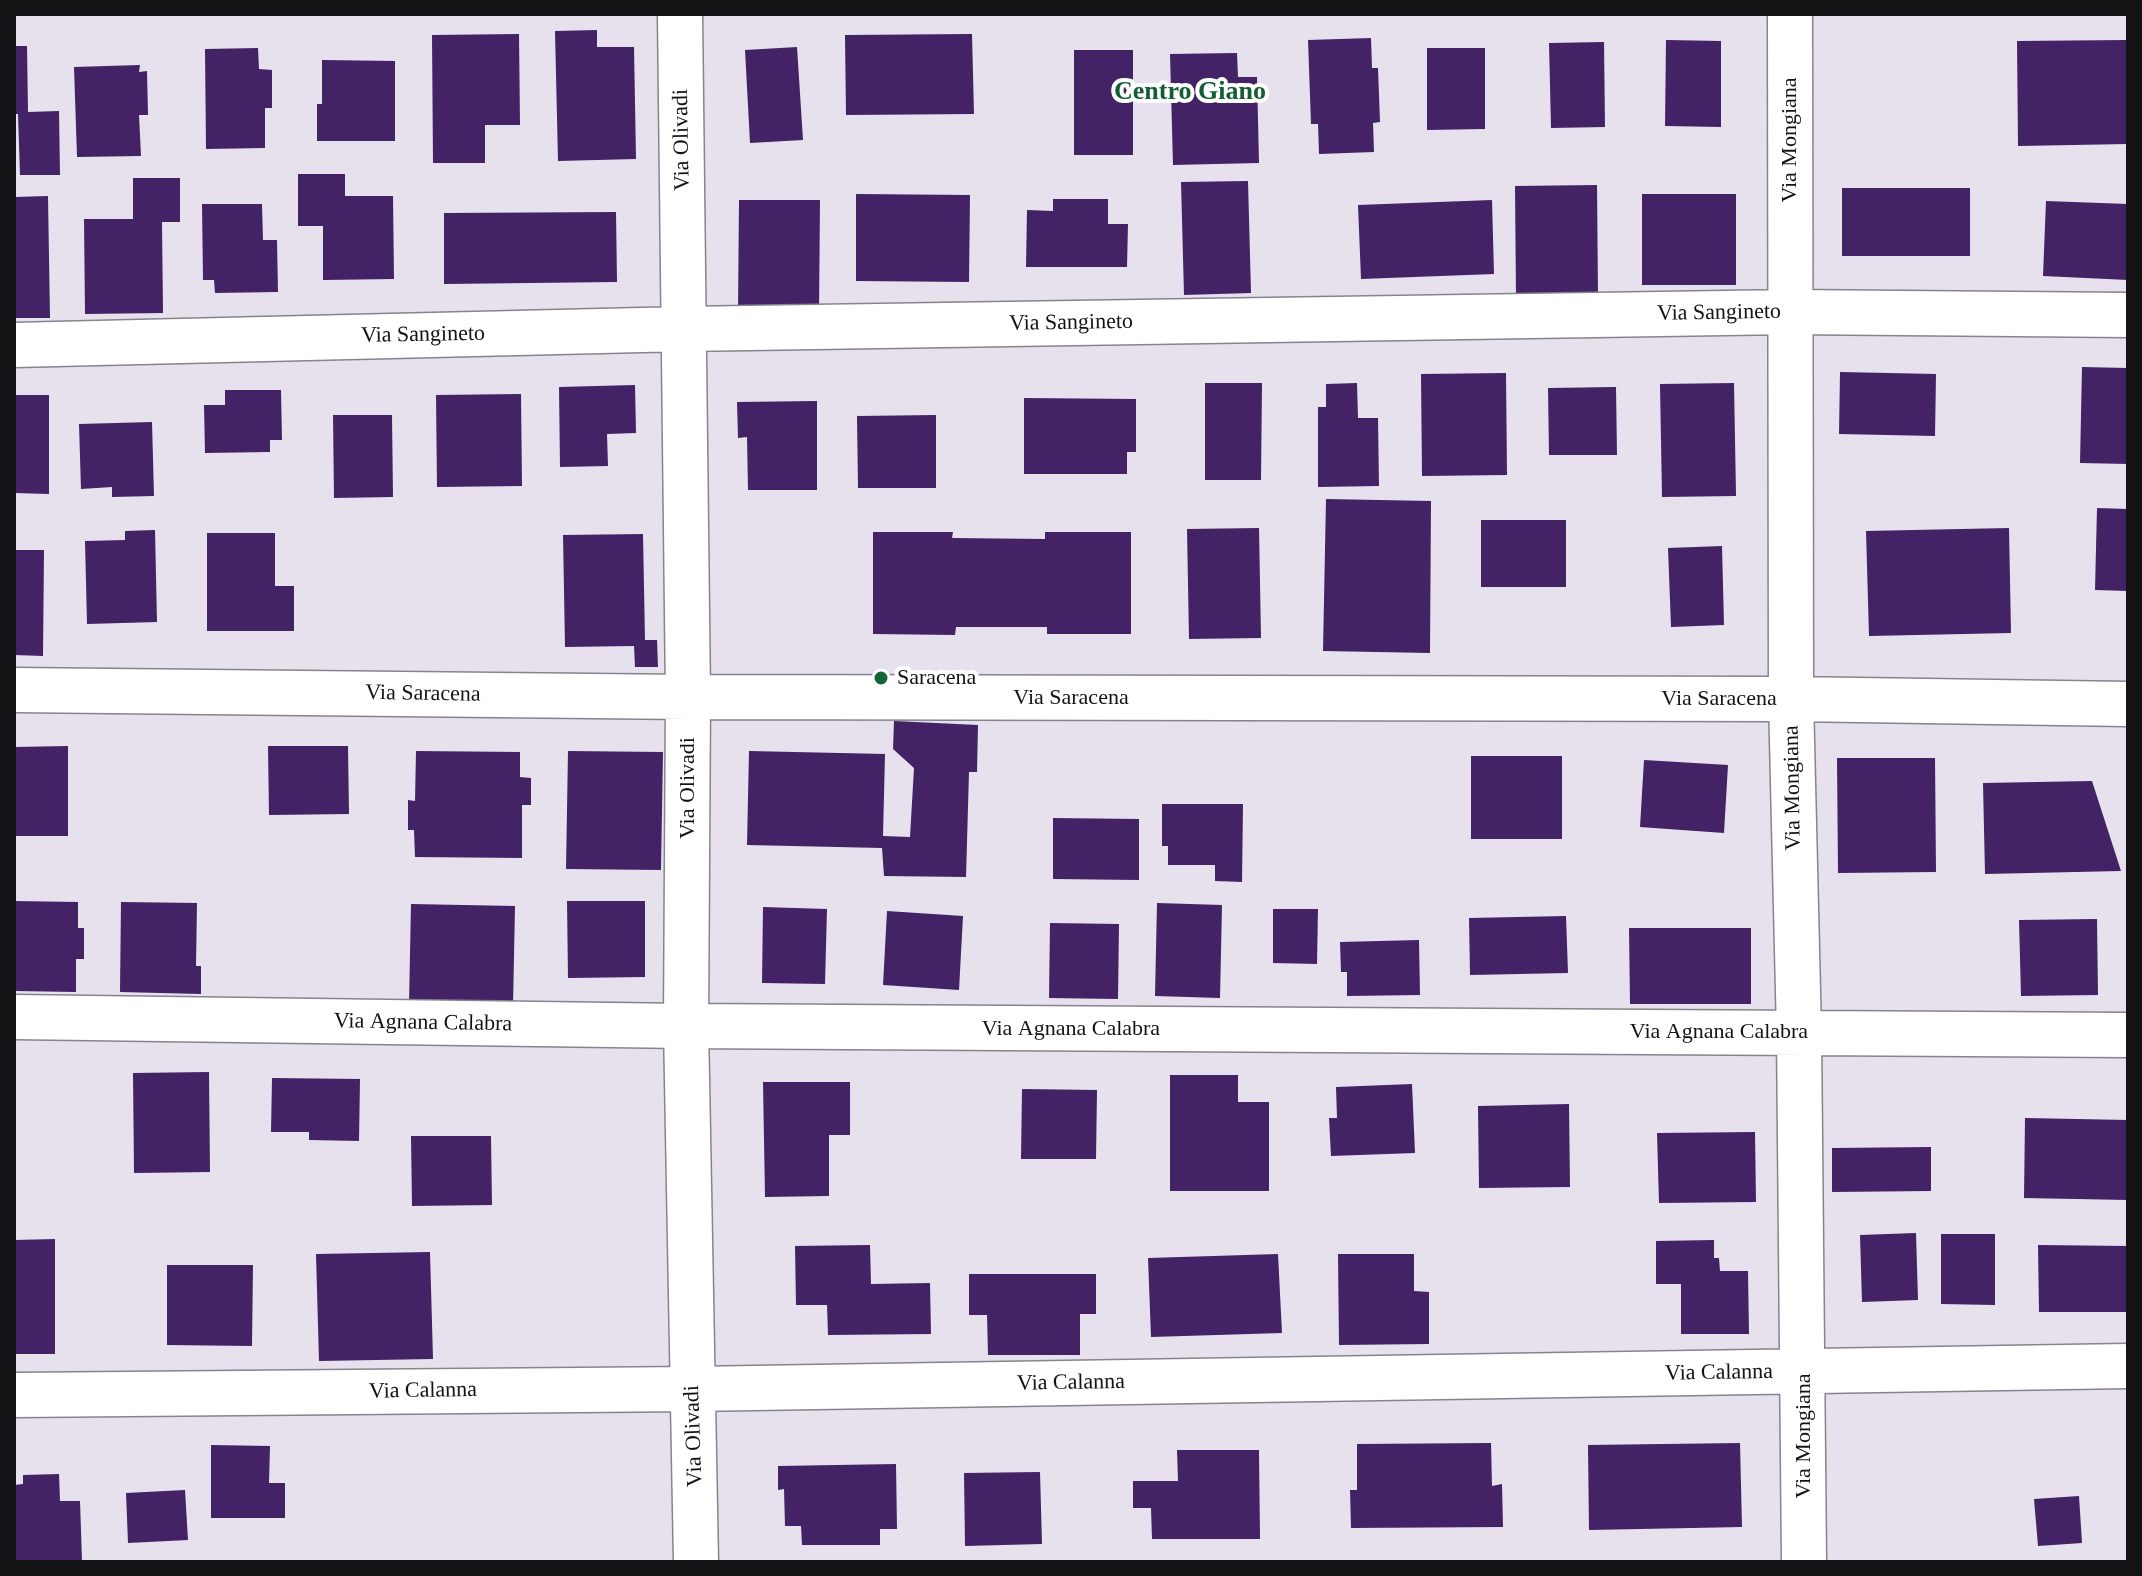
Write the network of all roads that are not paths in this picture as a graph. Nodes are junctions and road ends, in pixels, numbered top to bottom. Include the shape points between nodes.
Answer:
1 (680, 14) edge
2 (1790, 14) edge
3 (1790, 312) junction
4 (2128, 315) edge
5 (684, 329) junction
6 (14, 345) edge
7 (14, 690) edge
8 (688, 697) junction
9 (1791, 699) junction
10 (2128, 704) edge
11 (14, 1017) edge
12 (686, 1026) junction
13 (1799, 1033) junction
14 (2128, 1035) edge
15 (2128, 1366) edge
16 (1803, 1372) junction
17 (692, 1389) junction
18 (14, 1395) edge
19 (696, 1562) edge
20 (1804, 1562) edge

1 - 5 street, Via Olivadi
2 - 3 street, Via Mongiana
3 - 4 street, Via Sangineto
3 - 5 street, Via Sangineto
3 - 9 street, Via Mongiana
5 - 6 street, Via Sangineto
5 - 8 street, Via Olivadi
7 - 8 street, Via Saracena
8 - 9 street, Via Saracena
8 - 12 street, Via Olivadi
9 - 10 street, Via Saracena
9 - 13 street, Via Mongiana
11 - 12 street, Via Agnana Calabra
12 - 13 street, Via Agnana Calabra
12 - 17 street, Via Olivadi
13 - 14 street, Via Agnana Calabra
13 - 16 street, Via Mongiana
15 - 16 street, Via Calanna
16 - 17 street, Via Calanna
16 - 20 street, Via Mongiana
17 - 18 street, Via Calanna
17 - 19 street, Via Olivadi

